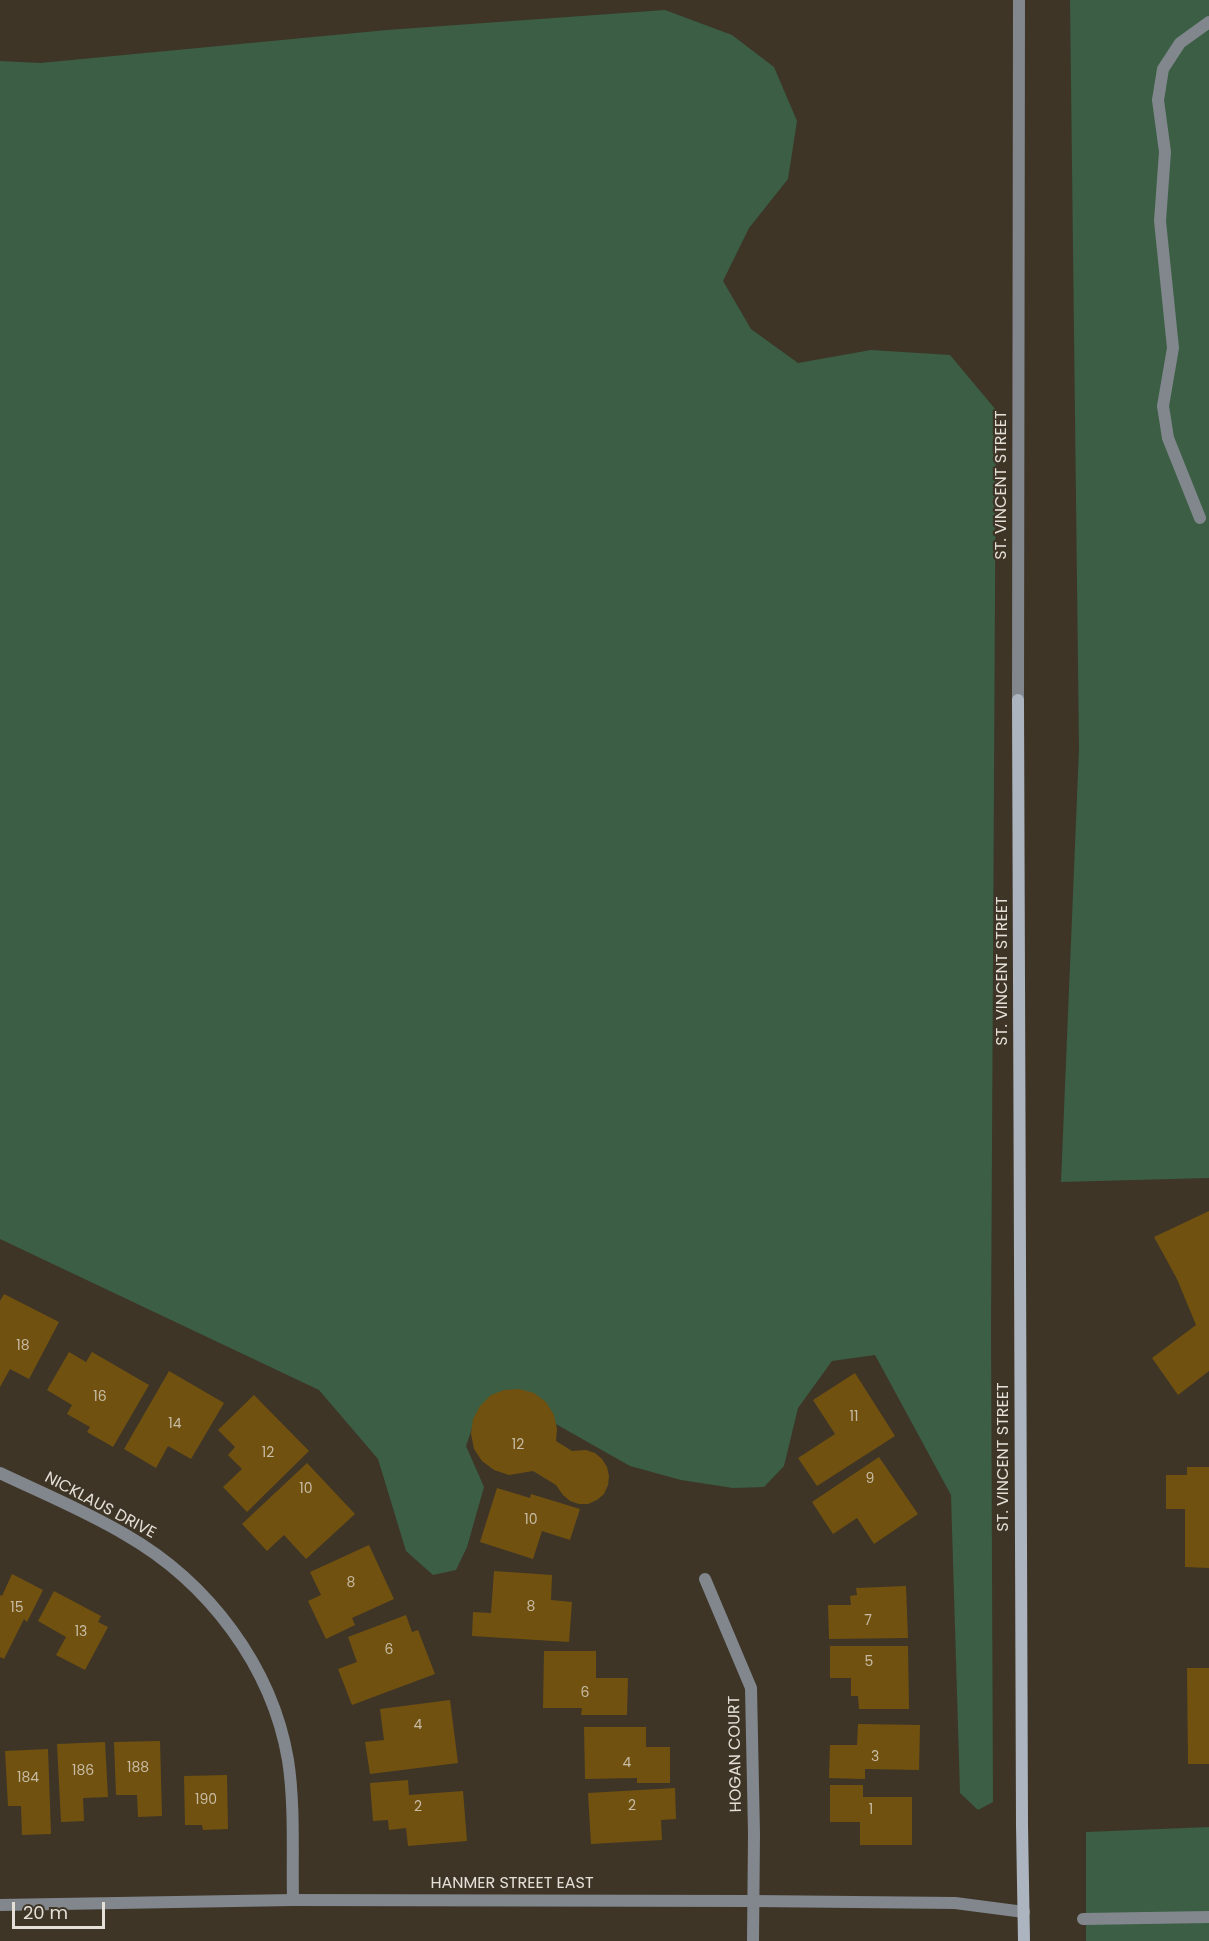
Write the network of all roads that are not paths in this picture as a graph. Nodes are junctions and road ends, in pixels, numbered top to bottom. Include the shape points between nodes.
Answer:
1 (1018, 0) edge
2 (1209, 22) edge
3 (1200, 518) dead end
4 (1018, 700) joint
5 (0, 1473) edge
6 (705, 1579) dead end
7 (293, 1900) junction
8 (753, 1901) junction
9 (0, 1905) edge
10 (1024, 1912) junction
11 (1209, 1917) edge
12 (1083, 1920) dead end
13 (753, 1941) edge
14 (1024, 1941) edge

1 - 4 street, ST. VINCENT STREET
2 - 3 street via 1180,43 1163,69 1158,100 1165,152 1160,221 1173,348 1163,406 1168,438
4 - 10 main road, ST. VINCENT STREET
5 - 7 street, NICKLAUS DRIVE via 126,1535 168,1562 207,1598 238,1637 278,1716 288,1760
6 - 8 street, HOGAN COURT via 751,1688
7 - 8 street, HANMER STREET EAST
7 - 9 street, HANMER STREET EAST
8 - 10 street, HANMER STREET EAST via 955,1903
8 - 13 street, HOGAN COURT
10 - 14 main road, ST. VINCENT STREET
11 - 12 street

